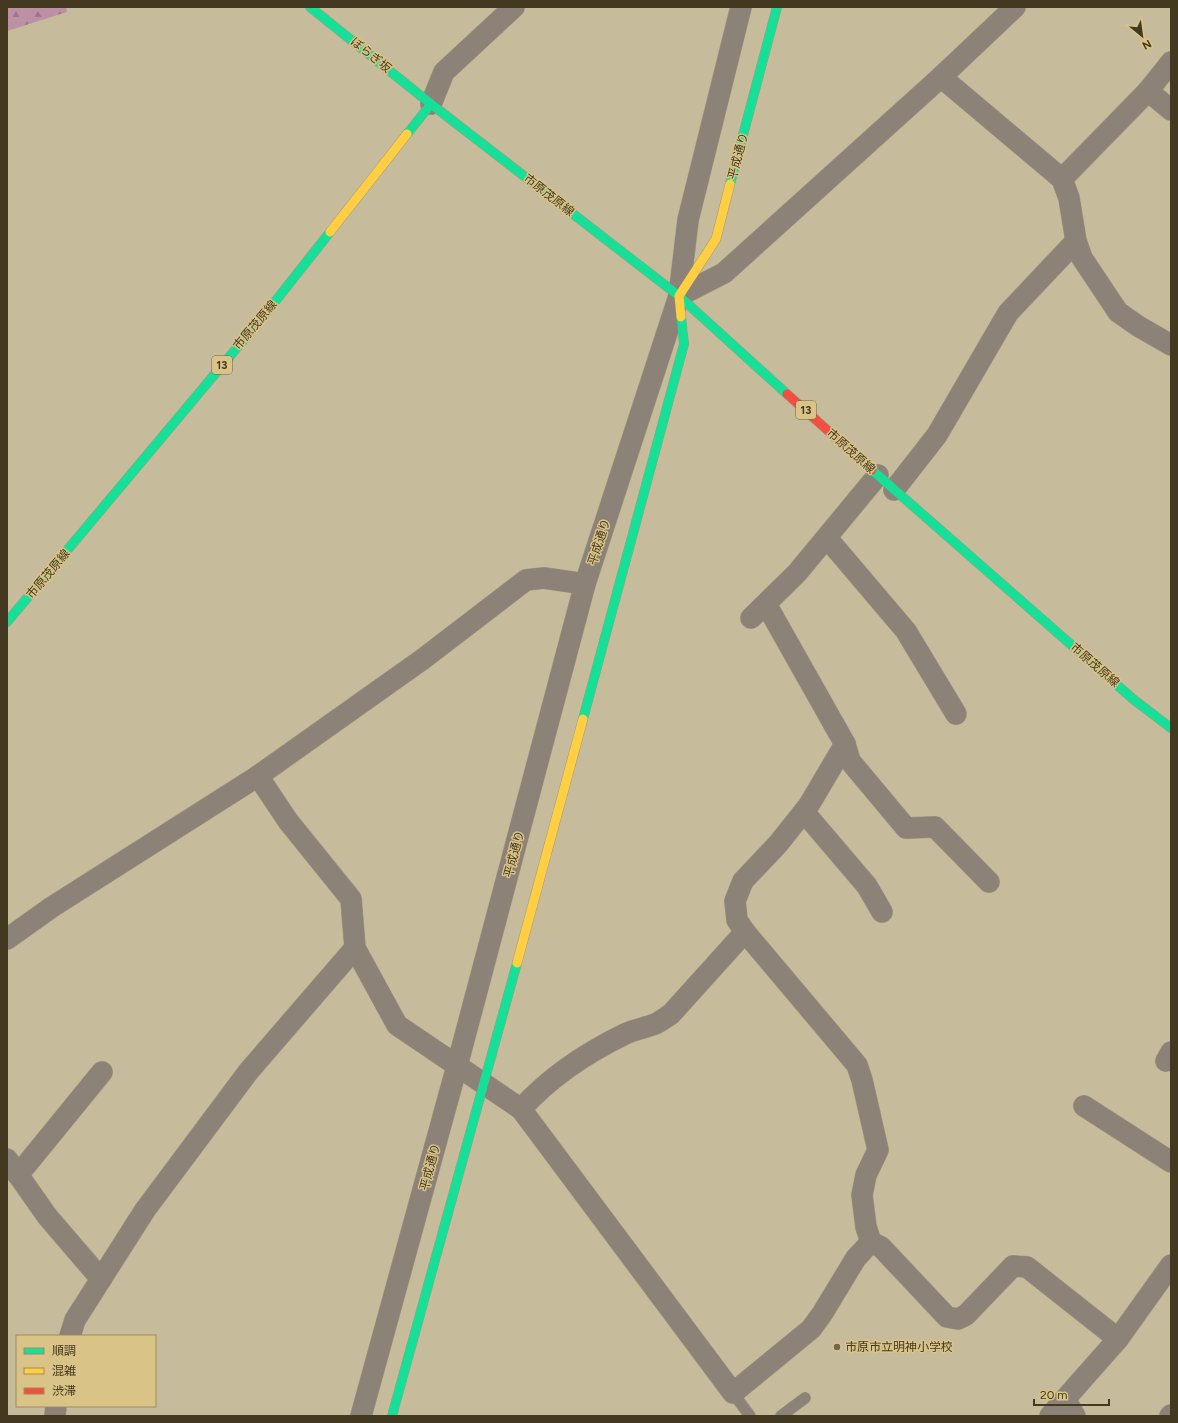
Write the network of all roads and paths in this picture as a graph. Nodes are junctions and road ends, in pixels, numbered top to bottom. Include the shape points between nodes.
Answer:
1 (310, 7) edge
2 (514, 7) edge
3 (741, 7) edge
4 (777, 7) edge
5 (1015, 7) edge
6 (1171, 62) edge
7 (940, 77) junction
8 (1148, 91) junction
9 (431, 104) junction
10 (1171, 110) edge
11 (1062, 179) junction
12 (1076, 241) junction
13 (679, 296) junction
14 (1171, 345) edge
15 (878, 475) junction
16 (894, 490) junction
17 (827, 538) junction
18 (585, 584) junction
19 (766, 604) junction
20 (751, 618) dead end
21 (7, 622) edge
22 (956, 714) dead end
23 (1171, 728) edge
24 (845, 744) junction
25 (258, 776) junction
26 (804, 812) junction
27 (989, 882) dead end
28 (882, 912) dead end
29 (745, 932) junction
30 (7, 939) edge
31 (355, 948) junction
32 (457, 1066) junction
33 (102, 1072) dead end
34 (484, 1084) junction
35 (1084, 1106) dead end
36 (521, 1109) junction
37 (1171, 1162) edge
38 (13, 1167) edge
39 (871, 1242) junction
40 (1171, 1265) edge
41 (400, 1275) junction
42 (102, 1279) junction
43 (429, 1283) junction
44 (70, 1335) edge
45 (1118, 1338) junction
46 (733, 1393) junction
47 (805, 1398) dead end
48 (1070, 1407) edge
49 (361, 1416) edge
50 (392, 1416) edge
51 (750, 1416) edge
52 (782, 1416) edge
53 (1050, 1416) edge

1 - 9 main road, ぼらぎ坂
2 - 9 street via 444,72
3 - 13 street, 平成通り via 688,220
4 - 13 main road, 平成通り via 716,239
5 - 7 street
6 - 8 street
7 - 11 street
7 - 13 street via 724,273
8 - 10 street
8 - 11 street
9 - 13 main road, 市原茂原線 / 13
9 - 21 main road, 市原茂原線 / 13 via 266,313
11 - 12 street via 1069,198
12 - 14 street via 1082,258 1118,312
12 - 16 street via 1008,313 937,435
13 - 15 main road, 市原茂原線 / 13
13 - 18 street, 平成通り
13 - 34 main road, 平成通り via 684,344
15 - 16 main road, 市原茂原線 / 13
15 - 17 street
16 - 23 main road, 市原茂原線 / 13 via 1133,698
17 - 19 street
17 - 22 street via 906,631
18 - 25 street via 544,578 526,580 423,659
18 - 32 street, 平成通り
19 - 20 street
19 - 24 street
24 - 26 street
24 - 27 street via 850,761 906,828 935,827
25 - 30 street via 52,907
25 - 31 street via 288,821 351,898
26 - 28 street via 867,886
26 - 29 street via 778,844 743,880 735,901 737,920
29 - 36 street via 670,1014 656,1024 629,1032 607,1043 560,1074 530,1098
29 - 39 street via 857,1065 878,1150 866,1176 862,1195 866,1227
31 - 32 street via 397,1026
31 - 42 street via 248,1072 145,1210
32 - 34 street
32 - 41 street, 平成通り
33 - 38 street
34 - 36 street
34 - 43 main road, 平成通り
35 - 37 street
36 - 46 street
38 - 42 street via 47,1216
39 - 45 street via 881,1247 947,1317 958,1319 966,1315 1013,1266 1027,1267
39 - 46 street via 856,1258 811,1329
40 - 45 street
41 - 43 street
41 - 49 street, 平成通り
42 - 44 street via 75,1320
43 - 50 main road, 平成通り
45 - 48 street
46 - 51 lane
47 - 52 lane
48 - 53 street

